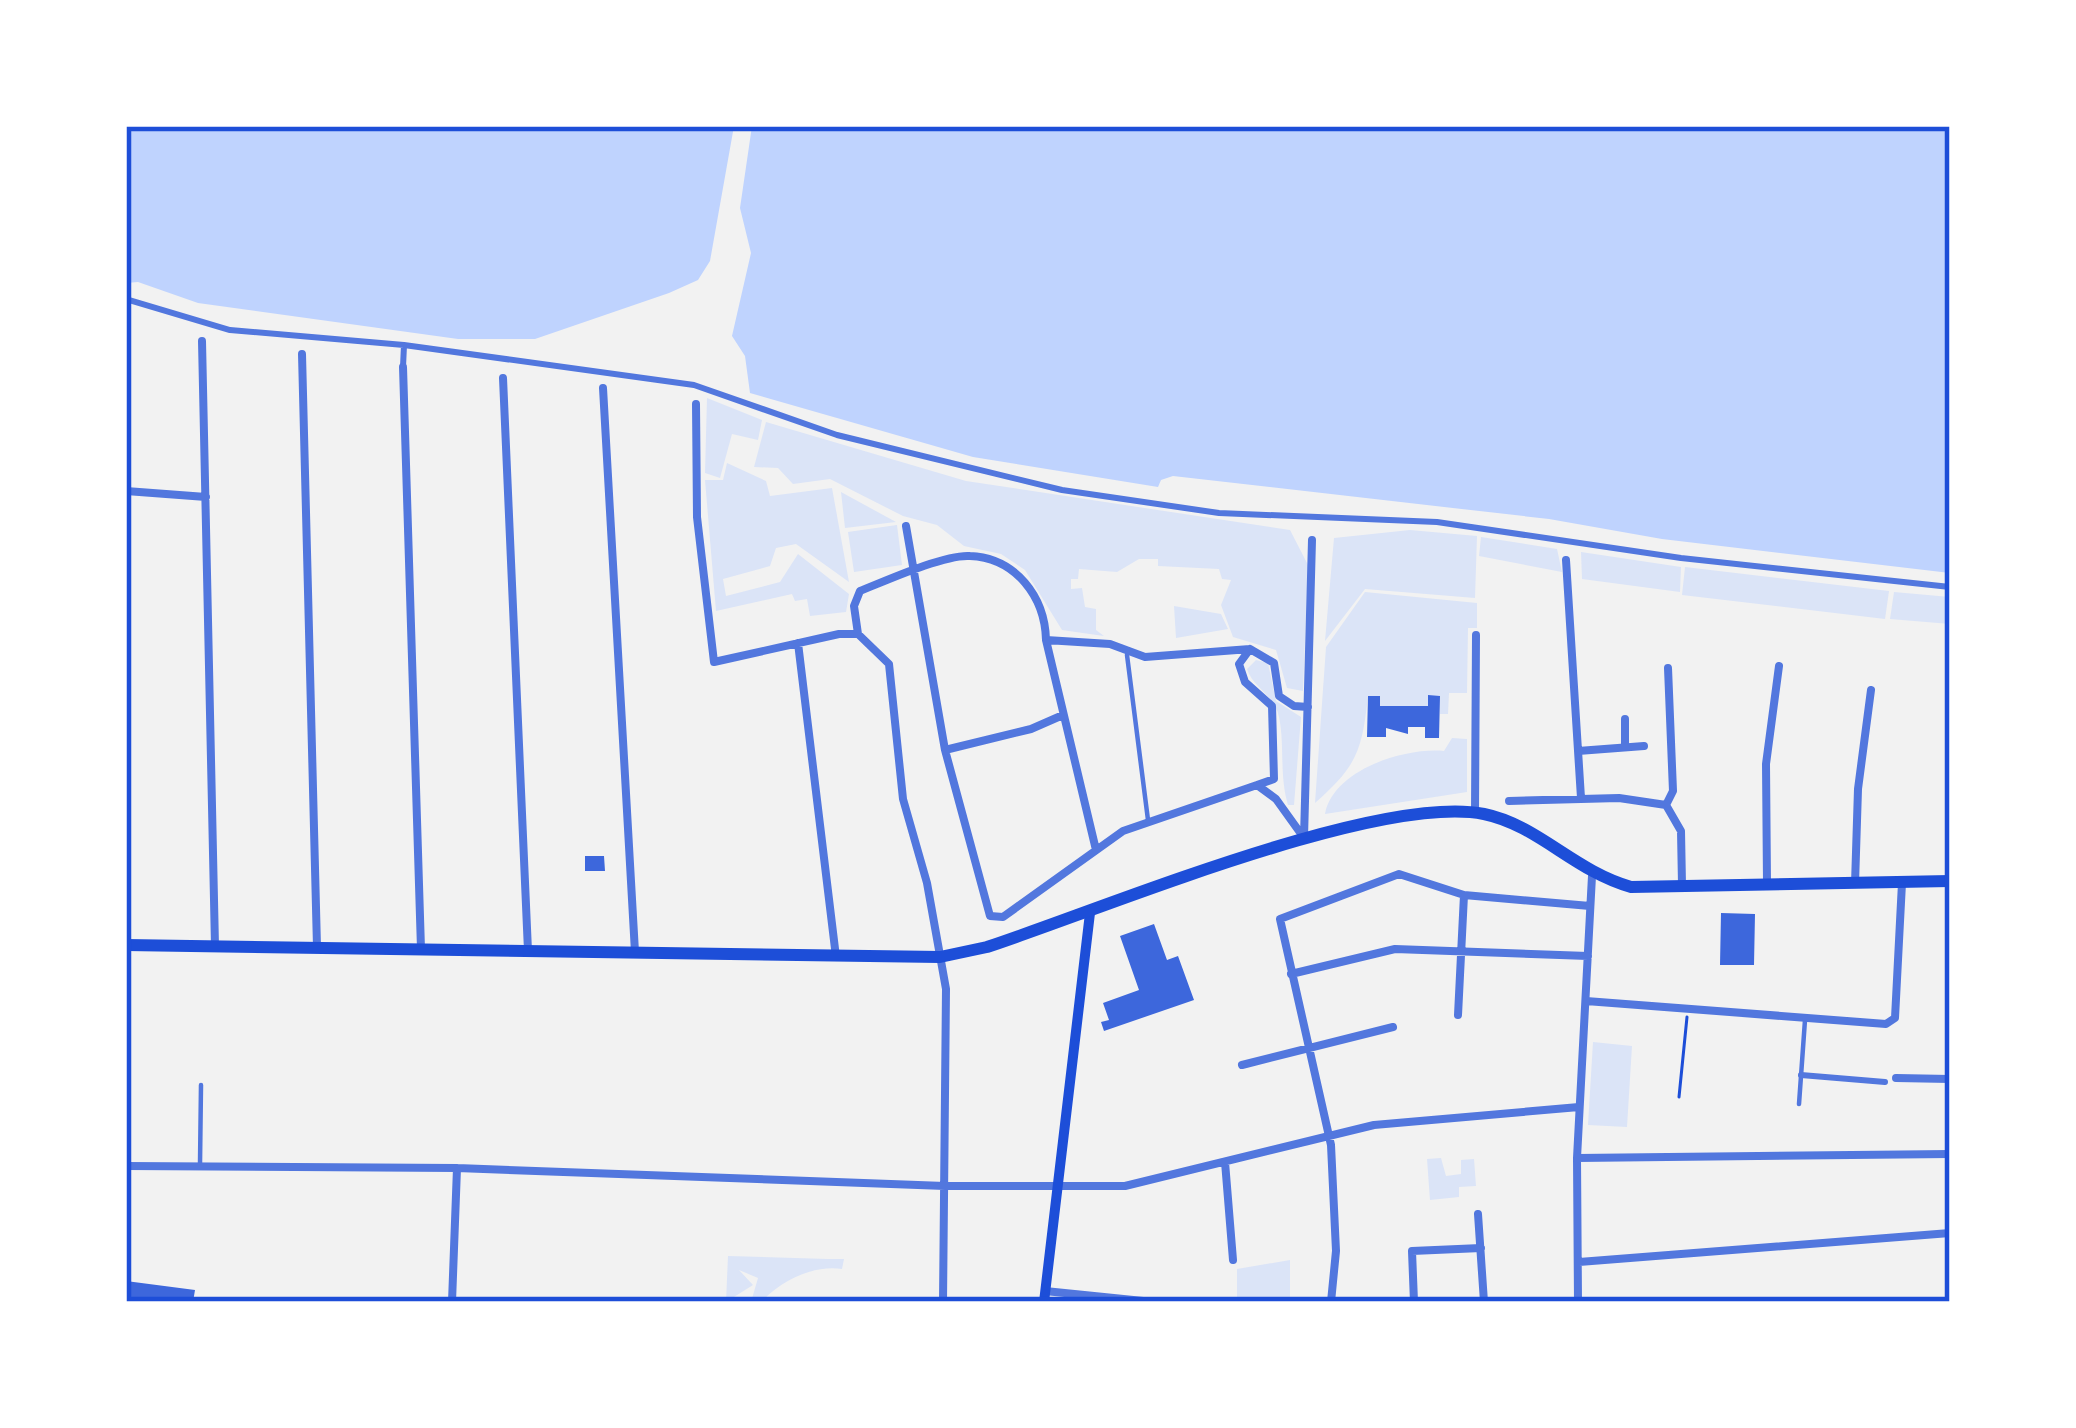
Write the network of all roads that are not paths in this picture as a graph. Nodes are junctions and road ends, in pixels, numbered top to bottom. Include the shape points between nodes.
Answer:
1 (126, 299) edge
2 (207, 325) junction
3 (303, 338) junction
4 (202, 341) joint
5 (404, 344) junction
6 (302, 354) joint
7 (504, 361) junction
8 (403, 367) joint
9 (604, 369) junction
10 (503, 378) joint
11 (700, 386) junction
12 (603, 388) joint
13 (697, 404) joint
14 (126, 491) edge
15 (206, 497) junction
16 (1312, 521) junction
17 (906, 526) dead end
18 (1312, 540) joint
19 (1568, 541) junction
20 (1566, 560) joint
21 (915, 572) junction
22 (1950, 587) edge
23 (858, 634) junction
24 (1476, 635) dead end
25 (1046, 640) junction
26 (797, 643) junction
27 (1250, 649) junction
28 (1127, 655) junction
29 (1779, 666) dead end
30 (1668, 668) dead end
31 (1871, 690) dead end
32 (1308, 707) junction
33 (1064, 716) junction
34 (1625, 719) dead end
35 (1644, 746) dead end
36 (1625, 747) junction
37 (945, 750) junction
38 (1578, 751) junction
39 (1256, 785) junction
40 (1581, 798) junction
41 (1509, 801) dead end
42 (1666, 805) junction
43 (1475, 812) junction
44 (1148, 820) junction
45 (1304, 839) junction
46 (1096, 850) junction
47 (1592, 876) junction
48 (1950, 881) edge
49 (1902, 882) junction
50 (1767, 883) junction
51 (1855, 884) junction
52 (1682, 885) junction
53 (1464, 895) junction
54 (1590, 906) junction
55 (1090, 913) junction
56 (126, 945) edge
57 (215, 946) junction
58 (316, 947) junction
59 (421, 949) junction
60 (528, 951) junction
61 (1461, 951) junction
62 (636, 953) junction
63 (1588, 956) junction
64 (940, 957) junction
65 (836, 958) junction
66 (1291, 974) junction
67 (1586, 1001) junction
68 (1459, 1015) dead end
69 (1805, 1018) junction
70 (1393, 1027) dead end
71 (1312, 1047) junction
72 (1242, 1065) dead end
73 (1801, 1075) junction
74 (1896, 1078) dead end
75 (1950, 1079) edge
76 (1886, 1082) dead end
77 (201, 1085) dead end
78 (1799, 1104) dead end
79 (1579, 1107) junction
80 (1328, 1136) junction
81 (1950, 1154) edge
82 (1577, 1158) junction
83 (1225, 1162) junction
84 (200, 1165) junction
85 (126, 1166) edge
86 (457, 1168) junction
87 (945, 1186) junction
88 (1058, 1189) junction
89 (1478, 1214) dead end
90 (1950, 1233) edge
91 (1481, 1248) junction
92 (1233, 1260) dead end
93 (1580, 1262) junction
94 (1045, 1297) edge
95 (452, 1302) edge
96 (943, 1302) edge
97 (1153, 1302) edge
98 (1331, 1302) edge
99 (1414, 1302) edge
100 (1484, 1302) edge
101 (1578, 1302) edge

1 - 2 street
2 - 3 street
2 - 4 street
3 - 5 street
3 - 6 street
4 - 15 street
5 - 7 street
5 - 8 street
6 - 58 street
7 - 9 street
7 - 10 street
8 - 59 street
9 - 11 street
9 - 12 street
10 - 60 street
11 - 13 street
11 - 16 street via 954,468
12 - 62 street
13 - 26 street via 697,517 714,662
14 - 15 street
15 - 57 street
16 - 18 street
16 - 19 street via 1437,521
17 - 21 street
18 - 32 street
19 - 20 street
19 - 22 street
20 - 38 street
21 - 23 street via 860,591
21 - 25 street via 966,555 997,561 1022,579 1045,619
21 - 37 street
23 - 26 street
23 - 64 street via 889,664 903,799
24 - 43 street
25 - 28 street via 1109,644
25 - 33 street
26 - 65 street
27 - 28 street
27 - 32 street via 1274,663 1279,696
27 - 39 street via 1239,664 1245,682 1272,706 1274,779
28 - 44 lane
29 - 50 street via 1766,764
30 - 42 street via 1673,791
31 - 51 street
32 - 45 street
33 - 37 street
33 - 46 street
34 - 36 street
35 - 36 street
36 - 38 street
37 - 46 street via 989,916 1003,917
38 - 40 street
39 - 44 street
39 - 45 street
40 - 41 street
40 - 42 street
42 - 52 street via 1682,831
43 - 45 main road
43 - 47 main road via 1501,818
44 - 46 street
45 - 55 main road
47 - 52 main road via 1631,887
47 - 54 street
48 - 49 main road
49 - 51 main road
49 - 69 street via 1895,1018
50 - 51 main road
50 - 52 main road
53 - 54 street
53 - 61 street
53 - 66 street via 1399,874 1293,909 1280,919
54 - 63 street
55 - 64 main road
55 - 88 main road
56 - 57 main road
57 - 58 main road
58 - 59 main road
59 - 60 main road
60 - 62 main road
61 - 63 street
61 - 66 street via 1395,949
61 - 68 street
62 - 65 main road
63 - 67 street
64 - 65 main road
64 - 87 street via 949,1080
66 - 71 street
67 - 69 street
67 - 79 street
69 - 73 lane
70 - 71 street
71 - 72 street
71 - 80 street
73 - 76 street
73 - 78 lane
74 - 75 street
77 - 84 lane
79 - 80 street via 1431,1116
79 - 82 street
80 - 83 street
80 - 98 street
81 - 82 street
82 - 93 street
83 - 88 street via 1125,1186
83 - 92 street
84 - 85 street
84 - 86 street
86 - 87 street
86 - 95 street
87 - 88 street
87 - 96 street
88 - 94 main road
89 - 91 street
90 - 93 street
91 - 99 street via 1412,1252
91 - 100 street
93 - 101 street
94 - 97 street

